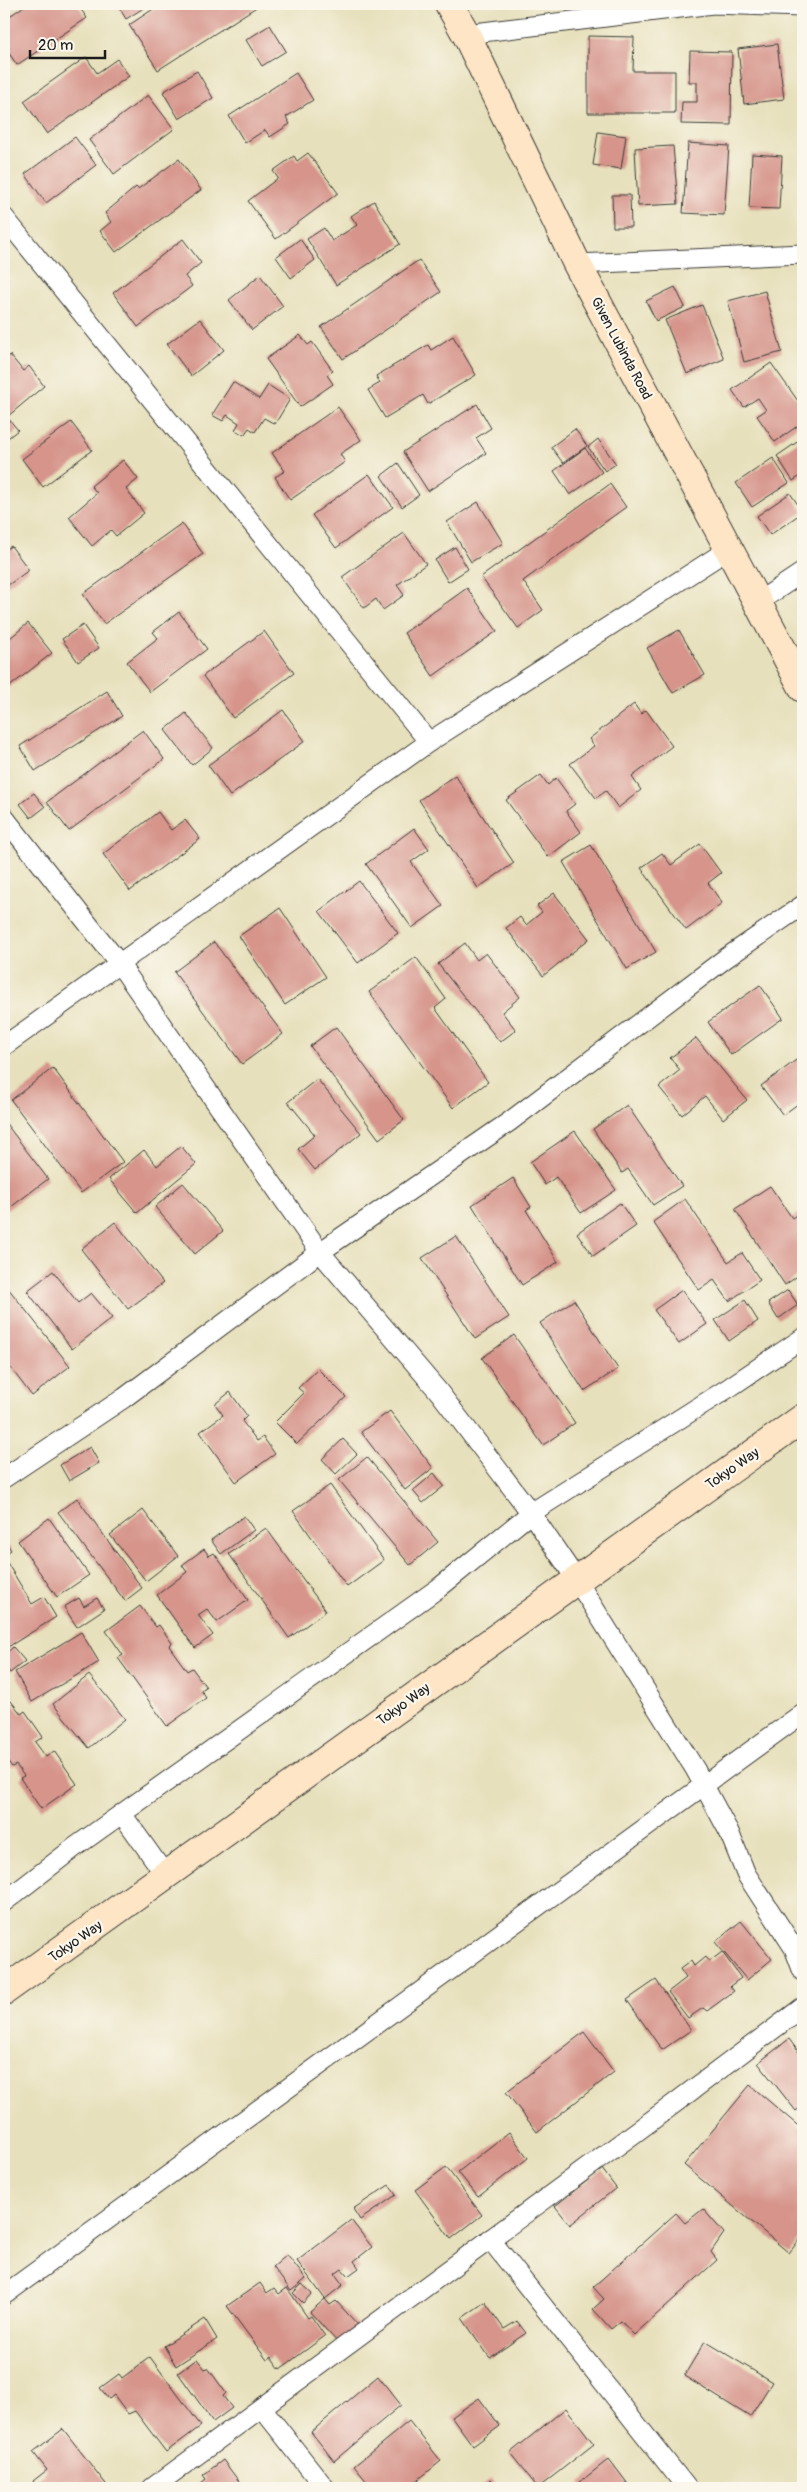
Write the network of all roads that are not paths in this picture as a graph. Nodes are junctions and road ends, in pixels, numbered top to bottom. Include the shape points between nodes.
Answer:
1 (449, 4) edge
2 (803, 7) edge
3 (466, 34) junction
4 (4, 217) edge
5 (803, 254) edge
6 (577, 264) junction
7 (729, 549) junction
8 (803, 572) edge
9 (758, 602) junction
10 (803, 688) edge
11 (429, 742) junction
12 (4, 817) edge
13 (803, 905) edge
14 (118, 962) junction
15 (4, 1046) edge
16 (320, 1252) junction
17 (803, 1338) edge
18 (803, 1418) edge
19 (4, 1478) edge
20 (531, 1513) junction
21 (576, 1579) junction
22 (803, 1712) edge
23 (704, 1785) junction
24 (122, 1814) junction
25 (166, 1876) junction
26 (4, 1902) edge
27 (803, 1972) edge
28 (4, 1991) edge
29 (803, 2006) edge
30 (490, 2240) junction
31 (4, 2295) edge
32 (262, 2408) junction
33 (152, 2488) edge
34 (325, 2488) edge
35 (687, 2488) edge

1 - 3 main road, Given Lubinda Road
2 - 3 street via 713,4
3 - 6 main road, Given Lubinda Road
4 - 11 street
5 - 6 street
6 - 7 main road, Given Lubinda Road
7 - 9 main road, Given Lubinda Road
7 - 11 street
8 - 9 street
9 - 10 main road, Given Lubinda Road
11 - 14 street
12 - 14 street
13 - 16 street via 726,958 509,1122
14 - 15 street
14 - 16 street
16 - 19 street via 124,1398
16 - 20 street via 439,1392
17 - 20 street
18 - 21 main road, Tokyo Way
20 - 21 street
20 - 24 street via 440,1587
21 - 23 street via 668,1722
21 - 25 main road, Tokyo Way
22 - 23 street
23 - 27 street via 729,1832 746,1874 794,1948
23 - 31 street
24 - 25 street
24 - 26 street
25 - 28 main road, Tokyo Way
29 - 30 street
30 - 32 street
30 - 35 street
32 - 33 street
32 - 34 street

